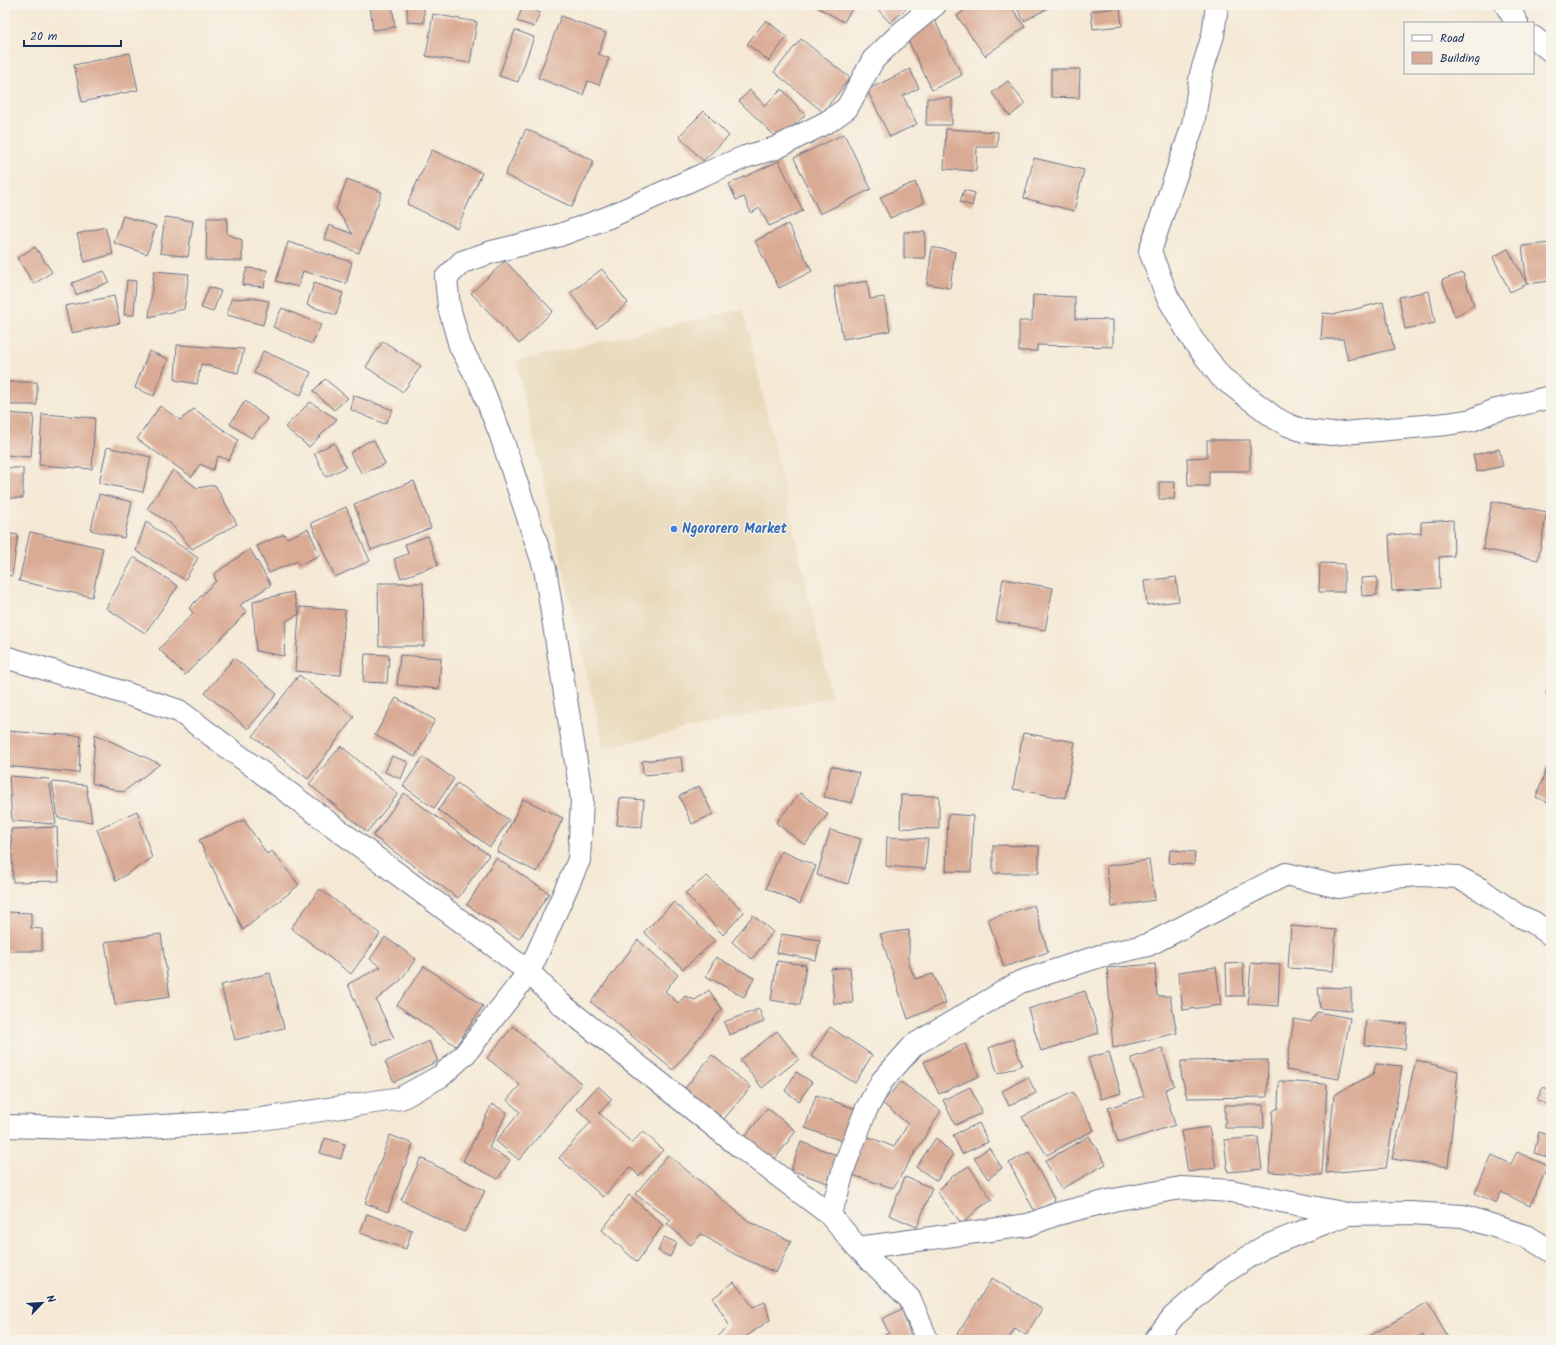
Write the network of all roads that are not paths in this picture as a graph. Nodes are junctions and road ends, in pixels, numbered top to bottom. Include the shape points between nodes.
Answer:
1 (935, 5) edge
2 (1217, 5) edge
3 (1506, 5) edge
4 (1515, 22) edge
5 (1534, 38) edge
6 (1551, 51) edge
7 (1551, 397) edge
8 (5, 657) edge
9 (1551, 935) edge
10 (529, 972) junction
11 (5, 1126) edge
12 (829, 1214) junction
13 (1347, 1214) junction
14 (858, 1248) junction
15 (1551, 1251) edge
16 (927, 1340) edge
17 (1155, 1340) edge

1 - 10 street via 873,60 847,108 829,121 776,148 709,172 609,217 560,235 462,262 446,278 449,308 460,346 480,383 500,434 545,569 582,799 579,860
2 - 7 street via 1213,35 1201,74 1193,125 1150,251 1167,296 1192,339 1220,377 1288,425 1304,431 1332,434 1472,420 1493,411
3 - 4 street
5 - 6 street
8 - 10 street via 179,711
9 - 12 street via 1532,922 1516,916 1457,877 1392,877 1339,887 1286,874 1148,945 1100,956 1020,982 914,1045 882,1081 866,1110
10 - 11 street via 465,1054 441,1076 401,1098 248,1121 111,1129
10 - 12 street via 561,1004
12 - 14 street
13 - 14 street via 1231,1191 1181,1188 1113,1200 1028,1224
13 - 15 street via 1408,1213 1463,1216 1528,1236
13 - 17 street via 1264,1247 1224,1273 1173,1317
14 - 16 street via 910,1299

